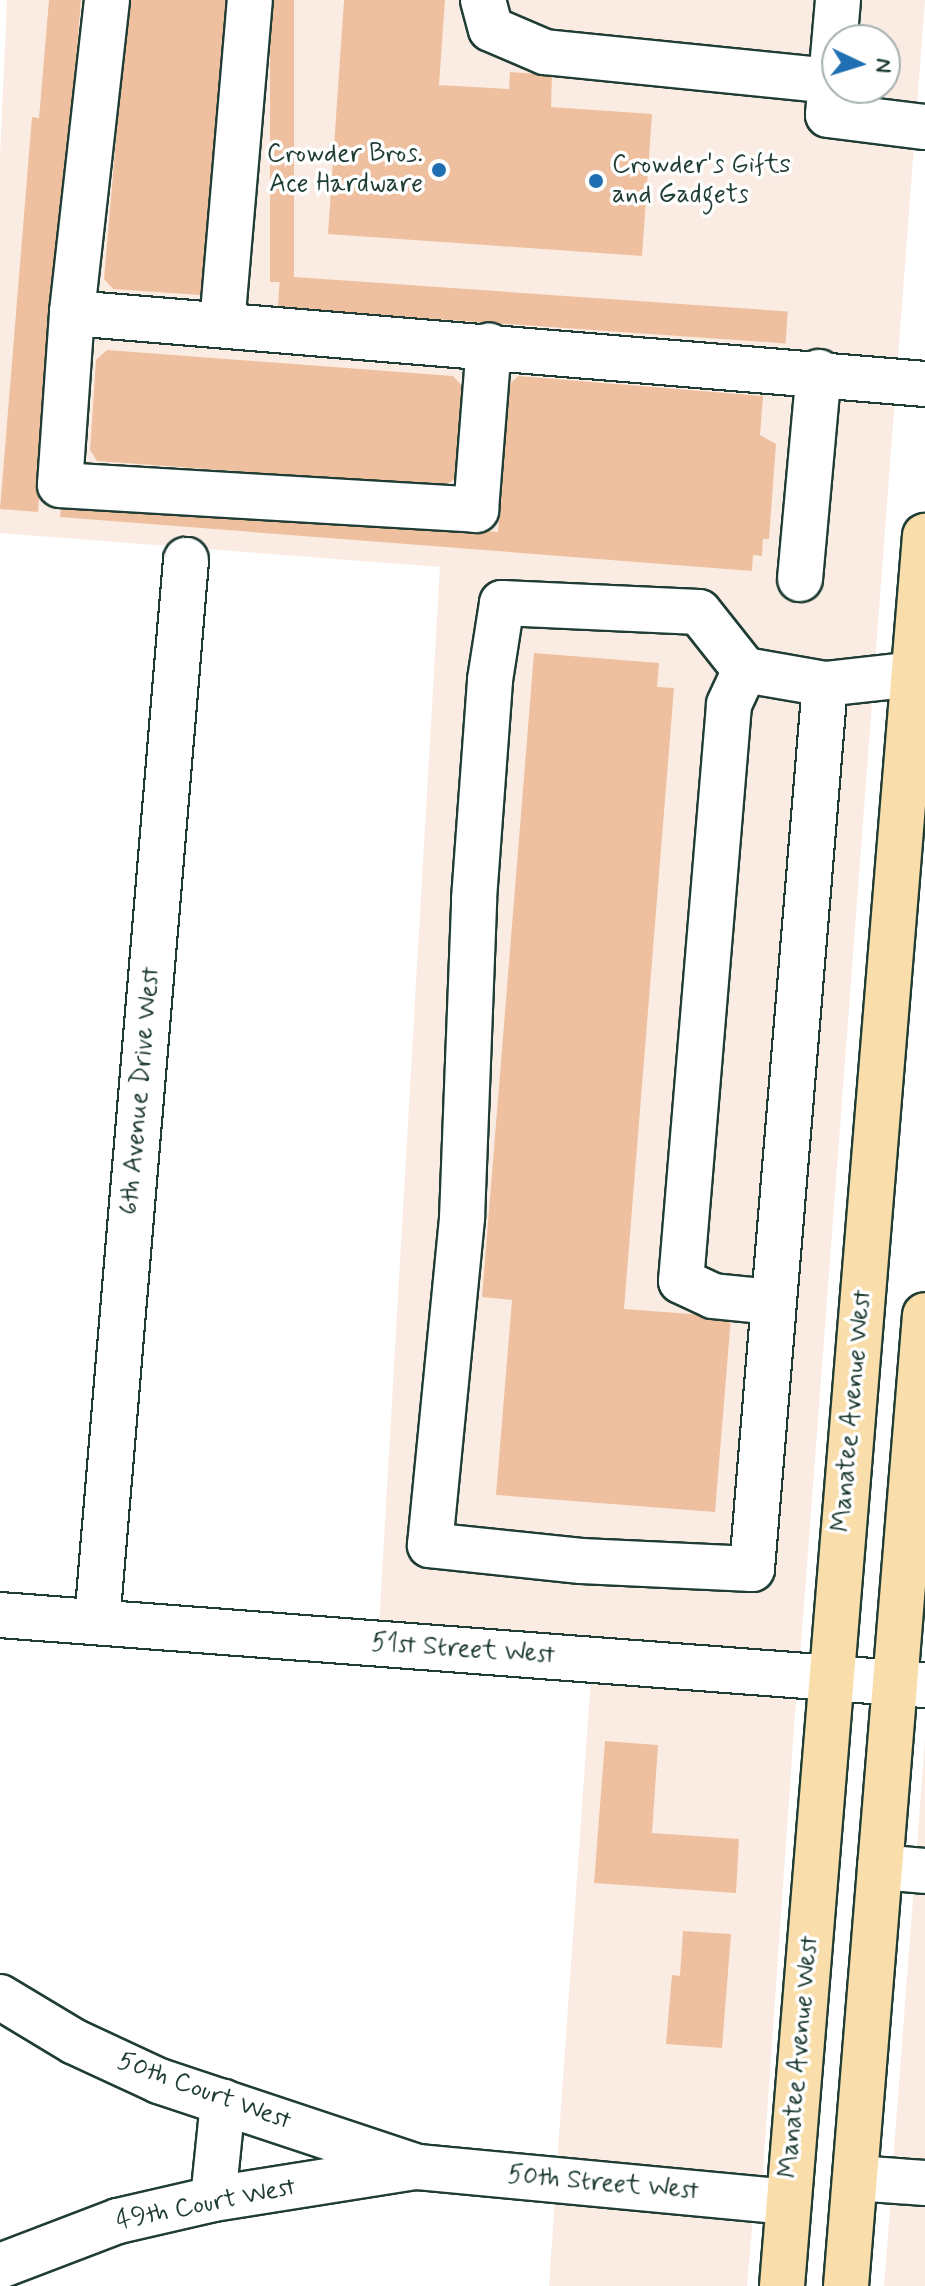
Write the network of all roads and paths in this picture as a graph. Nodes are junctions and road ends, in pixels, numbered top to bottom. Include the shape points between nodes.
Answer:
1 (107, 0) edge
2 (250, 0) edge
3 (483, 0) edge
4 (838, 0) edge
5 (836, 24) edge
6 (821, 80) edge
7 (829, 104) edge
8 (925, 127) edge
9 (72, 313) junction
10 (222, 325) junction
11 (489, 346) junction
12 (819, 372) junction
13 (925, 384) edge
14 (925, 536) edge
15 (186, 560) dead end
16 (800, 579) dead end
17 (920, 654) edge
18 (745, 670) junction
19 (825, 684) junction
20 (772, 1302) junction
21 (925, 1315) edge
22 (922, 1398) edge
23 (918, 1490) edge
24 (0, 1615) edge
25 (97, 1622) junction
26 (831, 1678) junction
27 (910, 1684) edge
28 (880, 1867) junction
29 (925, 1871) edge
30 (0, 1997) edge
31 (223, 2102) junction
32 (418, 2167) junction
33 (855, 2178) junction
34 (925, 2183) edge
35 (213, 2199) junction
36 (788, 2202) junction
37 (0, 2266) edge
38 (782, 2286) edge
39 (846, 2286) edge

1 - 9 street
2 - 10 street
3 - 6 street via 491,29 545,52
4 - 5 street
7 - 8 street via 828,115
9 - 10 street
9 - 11 street via 60,485 476,510
10 - 11 street
11 - 12 street
12 - 13 street
12 - 16 street
14 - 17 main road, Manatee Avenue West
15 - 25 street, 6th Avenue Drive West
17 - 19 street
17 - 26 main road, Manatee Avenue West
18 - 19 street
18 - 20 street via 729,705 681,1281 713,1296
18 - 20 street via 699,612 502,603 490,680 474,899 462,1218 430,1545 581,1561 752,1569
19 - 20 street
21 - 22 main road
22 - 23 main road
23 - 27 main road
24 - 25 street, 51st Street West
25 - 26 street, 51st Street West
26 - 27 street, 51st Street West
26 - 36 main road, Manatee Avenue West
27 - 28 main road
28 - 29 street
28 - 33 main road
30 - 31 street, 50th Court West via 75,2042 159,2081
31 - 32 street, 50th Court West
31 - 35 street
32 - 35 street, 49th Court West
32 - 36 street, 50th Street West
33 - 34 street
33 - 39 main road
35 - 37 street, 49th Court West via 118,2221
36 - 38 main road, Manatee Avenue West

